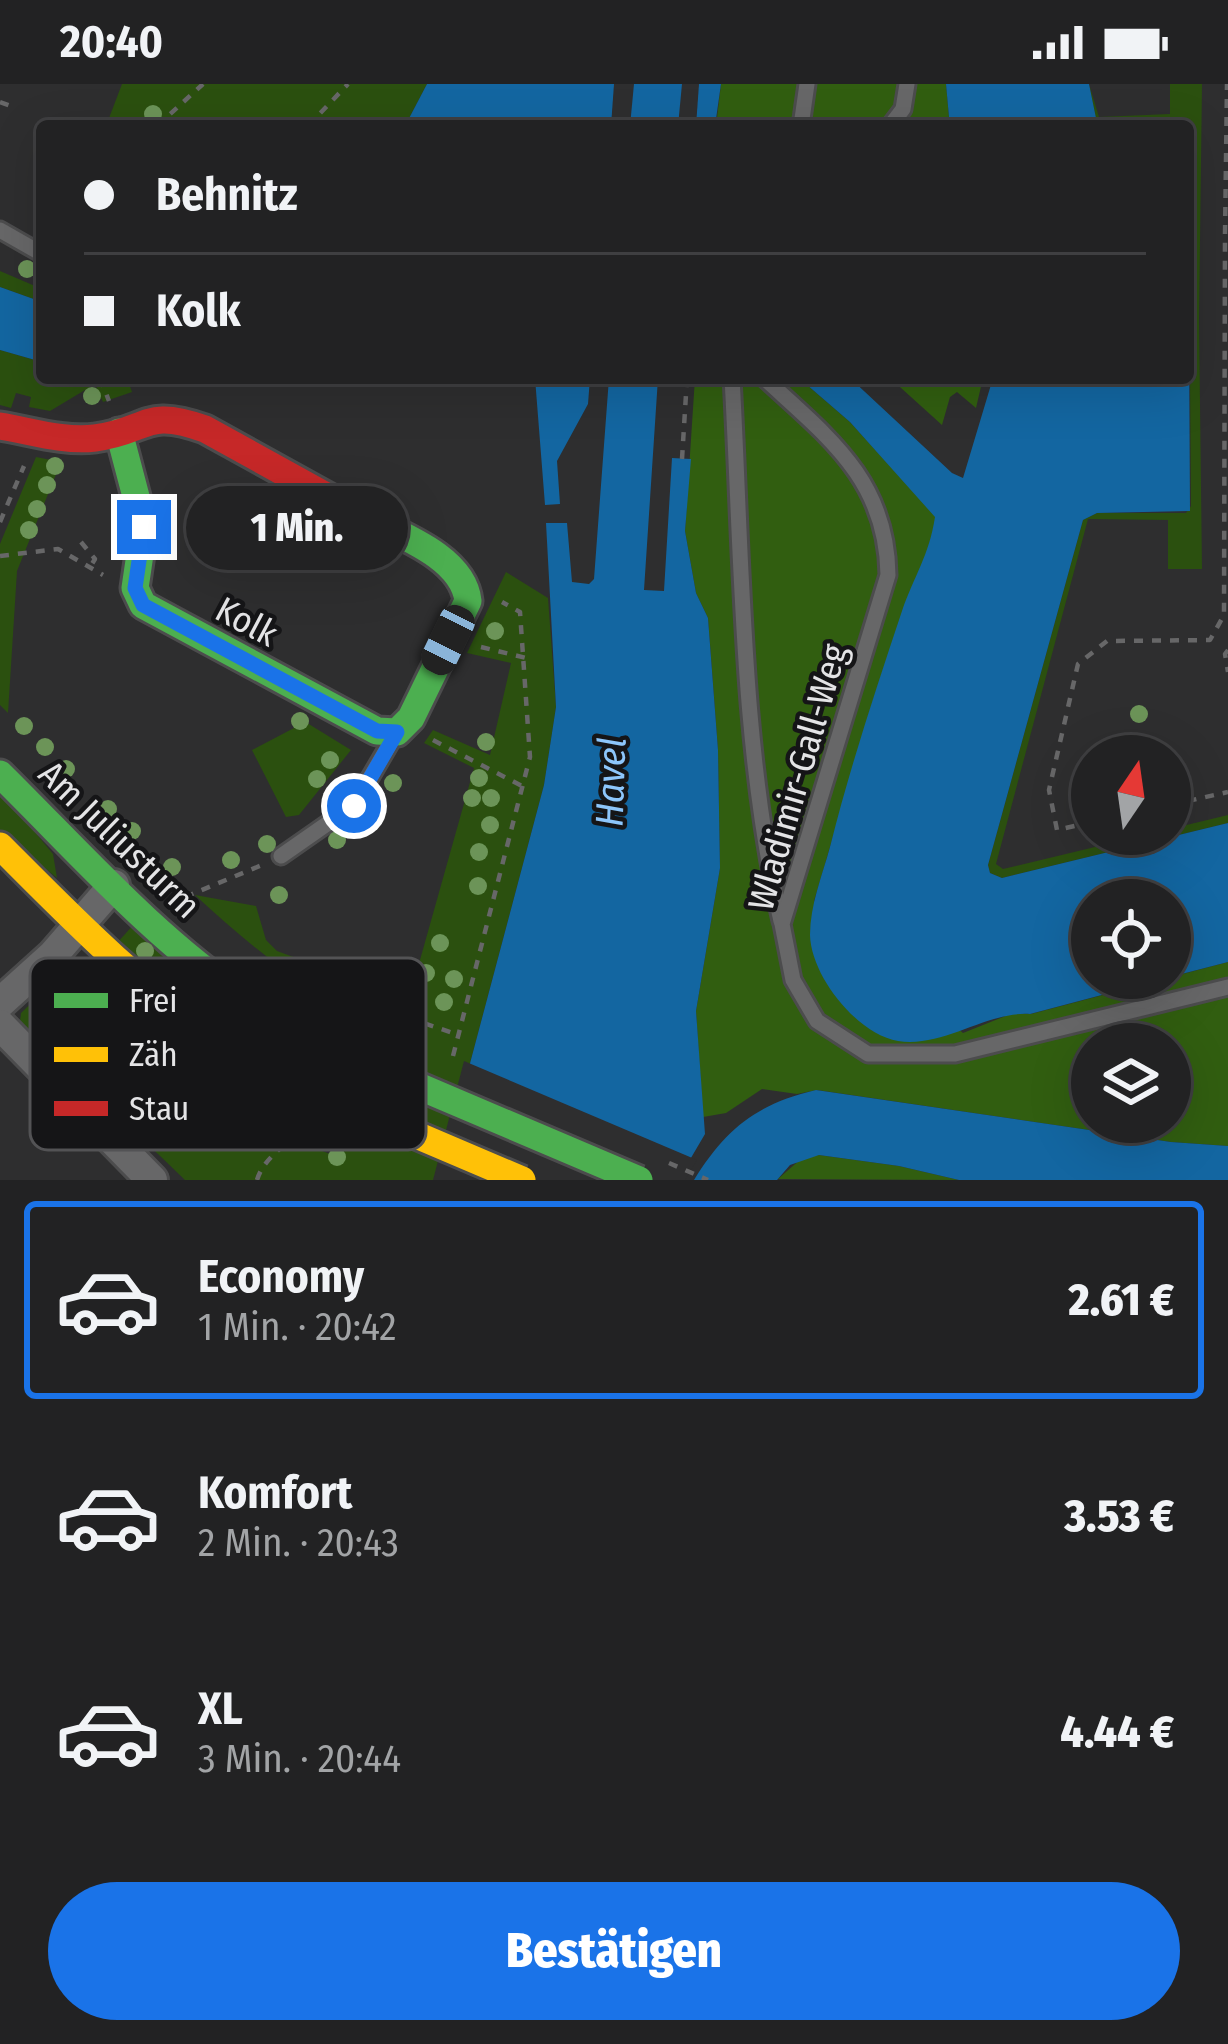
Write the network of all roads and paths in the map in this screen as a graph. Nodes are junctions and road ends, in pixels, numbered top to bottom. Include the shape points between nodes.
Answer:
1 (203, 84) edge
2 (348, 84) edge
3 (807, 84) edge
4 (908, 84) edge
5 (1227, 84) edge
6 (0, 102) edge
7 (11, 106) dead end
8 (164, 120) edge
9 (314, 120) edge
10 (802, 120) edge
11 (895, 120) edge
12 (0, 230) edge
13 (1226, 234) edge
14 (36, 251) edge
15 (102, 384) edge
16 (687, 384) edge
17 (732, 384) edge
18 (771, 384) edge
19 (115, 419) junction
20 (0, 426) edge
21 (31, 449) dead end
22 (682, 459) dead end
23 (0, 522) edge
24 (81, 542) dead end
25 (0, 556) edge
26 (90, 567) junction
27 (112, 581) dead end
28 (477, 589) junction
29 (463, 644) dead end
30 (1228, 650) edge
31 (526, 658) junction
32 (1228, 672) edge
33 (410, 728) junction
34 (0, 774) edge
35 (524, 787) junction
36 (1228, 792) edge
37 (1191, 800) edge
38 (1071, 827) edge
39 (3, 855) edge
40 (280, 856) joint
41 (114, 885) junction
42 (187, 895) dead end
43 (79, 923) junction
44 (782, 924) junction
45 (50, 958) edge
46 (117, 958) edge
47 (193, 958) edge
48 (30, 976) edge
49 (1228, 987) edge
50 (0, 1003) edge
51 (426, 1024) edge
52 (0, 1025) edge
53 (459, 1035) junction
54 (30, 1056) edge
55 (453, 1056) dead end
56 (426, 1089) edge
57 (426, 1139) edge
58 (123, 1150) edge
59 (276, 1150) edge
60 (152, 1180) edge
61 (257, 1180) edge
62 (522, 1180) edge
63 (639, 1180) edge

1 - 8 path
2 - 9 path
3 - 10 lane
4 - 11 lane
5 - 13 path
6 - 7 path
12 - 14 lane
13 - 38 path via 1224,615 1210,640 1107,641 1078,664 1049,790 1057,830
15 - 19 path
16 - 22 path
17 - 44 lane via 747,658
18 - 44 lane, Wladimir-Gall-Weg via 854,467 880,516 888,575
19 - 20 main road via 92,439
19 - 28 main road via 163,415 191,423 443,560
19 - 33 main road, Kolk via 144,527 135,588 143,605 377,731
21 - 23 path
24 - 26 path via 95,559
25 - 26 path via 58,549
26 - 27 path
28 - 31 path via 520,612
28 - 33 main road
29 - 31 path
30 - 32 path
31 - 35 path
33 - 35 path
33 - 40 lane via 354,806
34 - 41 main road, Am Juliusturm
35 - 53 path
36 - 37 path
39 - 43 main road
40 - 42 path
41 - 43 street
41 - 47 main road, Am Juliusturm, bridge
43 - 45 street
43 - 46 main road, bridge
44 - 49 lane, Wladimir-Gall-Weg via 794,980 817,1021 868,1054 955,1054
48 - 50 street
51 - 53 path
52 - 54 street
53 - 55 path
56 - 63 main road, Am Juliusturm, bridge
57 - 62 main road, bridge
58 - 60 street
59 - 61 path

